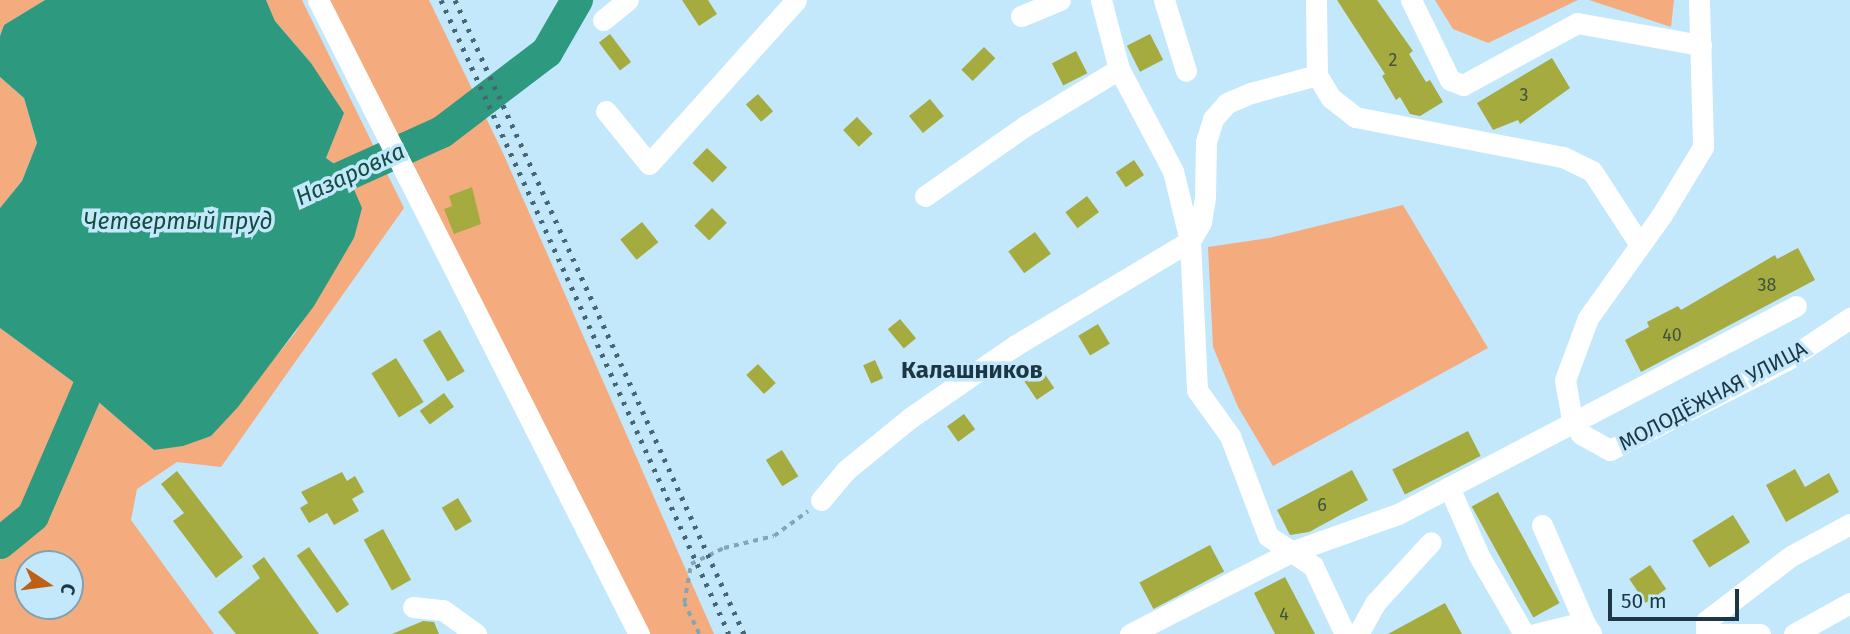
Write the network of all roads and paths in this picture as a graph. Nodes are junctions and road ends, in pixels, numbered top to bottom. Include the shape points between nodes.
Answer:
1 (318, 0) edge
2 (628, 0) edge
3 (796, 0) edge
4 (1060, 0) edge
5 (1101, 0) edge
6 (1164, 0) edge
7 (1316, 0) edge
8 (1411, 0) edge
9 (1699, 0) edge
10 (1021, 16) dead end
11 (603, 20) dead end
12 (1700, 46) junction
13 (1119, 69) junction
14 (1186, 71) dead end
15 (1317, 75) junction
16 (606, 111) dead end
17 (925, 196) dead end
18 (1190, 241) junction
19 (1640, 245) junction
20 (1796, 306) dead end
21 (1850, 318) edge
22 (1572, 420) junction
23 (1449, 487) junction
24 (821, 500) joint
25 (1850, 524) edge
26 (1542, 525) dead end
27 (1431, 542) dead end
28 (1291, 552) junction
29 (1850, 603) edge
30 (413, 607) dead end
31 (1588, 629) edge
32 (476, 634) edge
33 (639, 634) edge
34 (699, 634) edge
35 (1130, 634) edge
36 (1345, 634) edge
37 (1358, 634) edge
38 (1524, 634) edge
39 (1535, 634) edge
40 (1708, 634) edge
41 (1760, 634) edge
42 (1794, 634) edge

1 - 33 street
2 - 11 street
3 - 16 street via 649,164
4 - 10 street
5 - 13 street
6 - 14 street
7 - 15 street
8 - 12 street via 1450,80 1463,85 1577,23
9 - 12 street
12 - 19 street via 1703,147
13 - 17 street via 1025,126
13 - 18 street via 1173,171
15 - 18 street via 1227,103 1213,119 1206,142 1201,222
15 - 19 street via 1331,98 1355,117 1563,157 1592,171
18 - 24 street via 1016,345 921,411 845,471
18 - 28 street via 1198,390 1230,436 1268,536
19 - 22 street via 1588,318 1565,380
20 - 22 street
21 - 22 street, МОЛОДЁЖНАЯ УЛИЦА via 1787,360 1610,450 1581,435
22 - 23 street
23 - 28 street via 1398,514
23 - 38 street via 1479,556
24 - 34 path via 774,536 724,548 691,564 684,603
25 - 40 street via 1770,572 1706,621
26 - 31 street
27 - 37 street via 1376,602
28 - 35 street
28 - 36 street via 1313,566
29 - 42 street
30 - 32 street via 443,610
31 - 39 street
40 - 41 street

